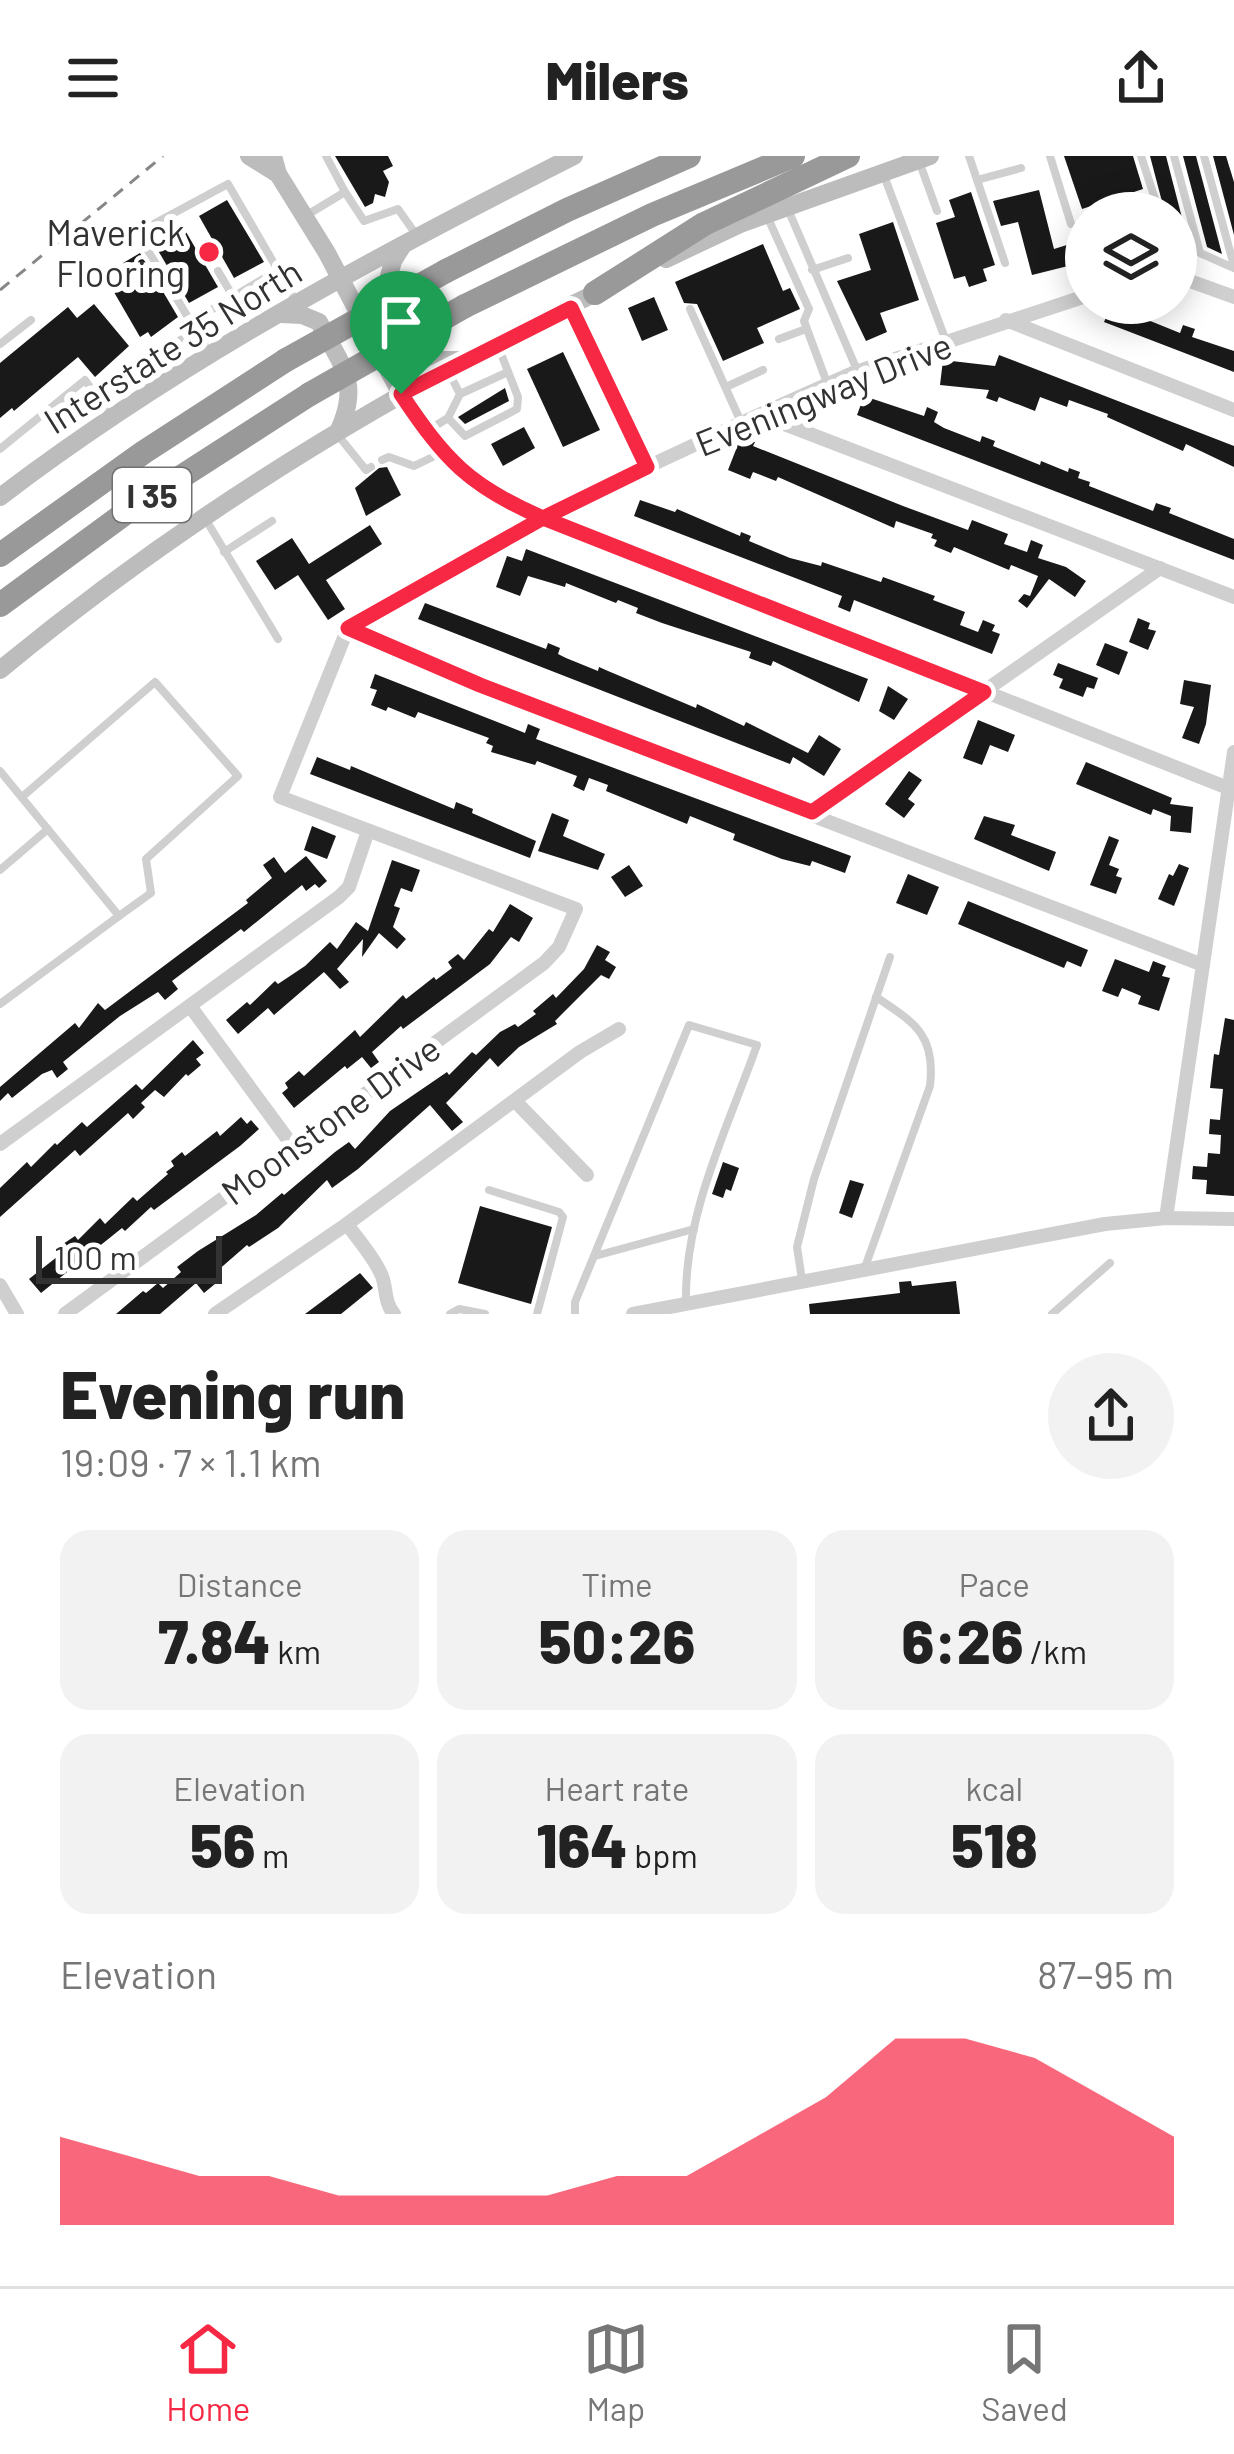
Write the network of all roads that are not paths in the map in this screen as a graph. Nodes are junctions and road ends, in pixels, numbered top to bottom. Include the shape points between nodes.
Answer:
1 (250, 156) edge
2 (326, 156) edge
3 (574, 156) edge
4 (689, 156) edge
5 (794, 156) edge
6 (848, 156) edge
7 (969, 156) edge
8 (1051, 156) edge
9 (1141, 156) edge
10 (1174, 156) edge
11 (1204, 156) edge
12 (924, 158) edge
13 (275, 165) edge
14 (1021, 168) dead end
15 (883, 172) junction
16 (977, 180) junction
17 (345, 192) junction
18 (1153, 192) edge
19 (1065, 204) edge
20 (787, 206) junction
21 (937, 211) dead end
22 (766, 214) junction
23 (305, 216) junction
24 (411, 239) junction
25 (848, 258) dead end
26 (1005, 262) dead end
27 (278, 270) junction
28 (218, 271) dead end
29 (812, 271) junction
30 (340, 280) junction
31 (1197, 284) edge
32 (595, 293) junction
33 (232, 296) junction
34 (1234, 297) edge
35 (1065, 302) edge
36 (571, 308) junction
37 (289, 309) junction
38 (690, 309) dead end
39 (31, 320) dead end
40 (1006, 320) junction
41 (193, 326) junction
42 (252, 328) junction
43 (806, 328) junction
44 (779, 339) dead end
45 (946, 341) junction
46 (0, 344) edge
47 (497, 345) junction
48 (210, 355) junction
49 (467, 360) junction
50 (448, 370) junction
51 (763, 370) dead end
52 (857, 371) junction
53 (508, 372) junction
54 (827, 385) junction
55 (727, 387) junction
56 (401, 394) junction
57 (460, 394) junction
58 (97, 397) junction
59 (1234, 410) edge
60 (761, 415) junction
61 (112, 418) junction
62 (448, 418) junction
63 (741, 423) junction
64 (337, 430) junction
65 (426, 431) junction
66 (0, 449) edge
67 (442, 452) junction
68 (382, 460) dead end
69 (371, 467) dead end
70 (647, 467) junction
71 (0, 497) edge
72 (206, 518) junction
73 (543, 518) junction
74 (272, 521) dead end
75 (224, 552) junction
76 (0, 555) edge
77 (1160, 568) junction
78 (1234, 597) edge
79 (0, 605) edge
80 (348, 628) junction
81 (278, 639) dead end
82 (0, 670) edge
83 (984, 692) junction
84 (1234, 752) edge
85 (0, 771) edge
86 (1228, 788) junction
87 (22, 797) junction
88 (812, 812) junction
89 (48, 829) junction
90 (368, 831) junction
91 (0, 870) edge
92 (119, 916) junction
93 (890, 957) dead end
94 (1203, 965) junction
95 (876, 997) junction
96 (0, 1003) edge
97 (190, 1006) junction
98 (619, 1029) dead end
99 (516, 1102) junction
100 (0, 1144) edge
101 (292, 1145) junction
102 (587, 1175) dead end
103 (489, 1190) dead end
104 (1166, 1218) junction
105 (1234, 1219) edge
106 (347, 1224) junction
107 (694, 1229) junction
108 (594, 1256) junction
109 (1110, 1263) dead end
110 (864, 1270) junction
111 (802, 1282) junction
112 (0, 1285) edge
113 (686, 1304) junction
114 (390, 1309) edge
115 (17, 1314) edge
116 (65, 1314) edge
117 (215, 1314) edge
118 (371, 1314) edge
119 (450, 1314) edge
120 (485, 1314) edge
121 (537, 1314) edge
122 (575, 1314) edge
123 (633, 1314) edge
124 (1052, 1314) edge

1 - 13 main road
2 - 17 lane
3 - 24 main road, Interstate 35 North
4 - 76 highway, I 35, bridge via 446,271 286,361
5 - 79 highway, I 35, bridge via 465,306 128,511
6 - 32 highway via 704,224
7 - 16 lane
8 - 19 lane
9 - 18 lane
10 - 11 lane via 1200,253 1234,268
12 - 15 main road
12 - 21 lane
13 - 23 main road
14 - 16 lane
15 - 20 main road
15 - 45 lane
16 - 26 lane
17 - 23 lane
17 - 24 lane via 364,221 398,209
20 - 22 main road
20 - 29 lane
22 - 32 main road
22 - 43 lane via 809,309
23 - 30 main road
24 - 30 main road, Interstate 35 North
24 - 49 main road via 388,280 417,346 434,360
25 - 29 lane
27 - 33 lane
27 - 37 lane
27 - 41 lane via 228,184 148,227 144,244
28 - 33 lane
29 - 52 lane
30 - 37 main road, Interstate 35 North
30 - 56 main road
31 - 34 street
32 - 36 main road
33 - 41 lane
33 - 42 lane
35 - 40 street, Eveningway Drive
36 - 47 main road
36 - 70 lane
37 - 42 main road, Interstate 35 North
37 - 64 main road via 319,322 348,380 351,398
38 - 55 lane
39 - 46 lane
40 - 45 street, Eveningway Drive
40 - 59 street
41 - 48 lane
41 - 58 lane
42 - 48 main road, Interstate 35 North
43 - 44 lane
43 - 54 lane
45 - 52 street, Eveningway Drive
47 - 49 main road
47 - 53 lane
48 - 61 main road, Interstate 35 North
49 - 50 main road
50 - 56 main road
50 - 57 lane
51 - 55 lane
52 - 54 street, Eveningway Drive
53 - 57 lane
53 - 62 lane via 517,409 465,436
54 - 60 street, Eveningway Drive
55 - 63 lane
56 - 64 main road
56 - 65 street
57 - 62 lane
58 - 61 lane
58 - 66 lane via 85,380
60 - 63 street, Eveningway Drive
60 - 77 street
61 - 71 main road, Interstate 35 North
62 - 65 lane
63 - 70 street, Eveningway Drive
64 - 69 lane via 357,463
64 - 72 main road
65 - 67 street
67 - 68 lane via 414,466
67 - 73 street via 470,480
70 - 73 street, Eveningway Drive
72 - 75 lane
72 - 82 main road
73 - 80 street, Eveningway Drive
73 - 83 street
74 - 75 lane
75 - 81 lane
77 - 78 street
77 - 83 street
80 - 88 street
80 - 90 street via 280,797
83 - 86 street
83 - 88 street
84 - 86 street
85 - 87 lane
86 - 94 street
87 - 89 lane
87 - 92 lane via 155,682 238,776 146,859 151,893
88 - 94 street
89 - 91 lane
89 - 92 lane
90 - 97 street via 349,887
90 - 101 street, Moonstone Drive via 576,909 544,963
92 - 96 lane
93 - 95 lane
94 - 104 street
95 - 110 lane via 922,1033 932,1066
95 - 111 lane via 814,1179 797,1247
97 - 100 street
97 - 101 street
98 - 99 street
99 - 102 street
99 - 106 street
101 - 116 street, Moonstone Drive
103 - 121 lane via 563,1217
104 - 105 street
104 - 110 street
106 - 114 street via 378,1268
106 - 117 street
107 - 108 lane
107 - 108 lane via 757,1045 688,1025
107 - 113 lane
108 - 122 lane
109 - 124 lane
110 - 111 street
111 - 113 street
112 - 115 street
113 - 123 street
114 - 118 street
119 - 120 lane

